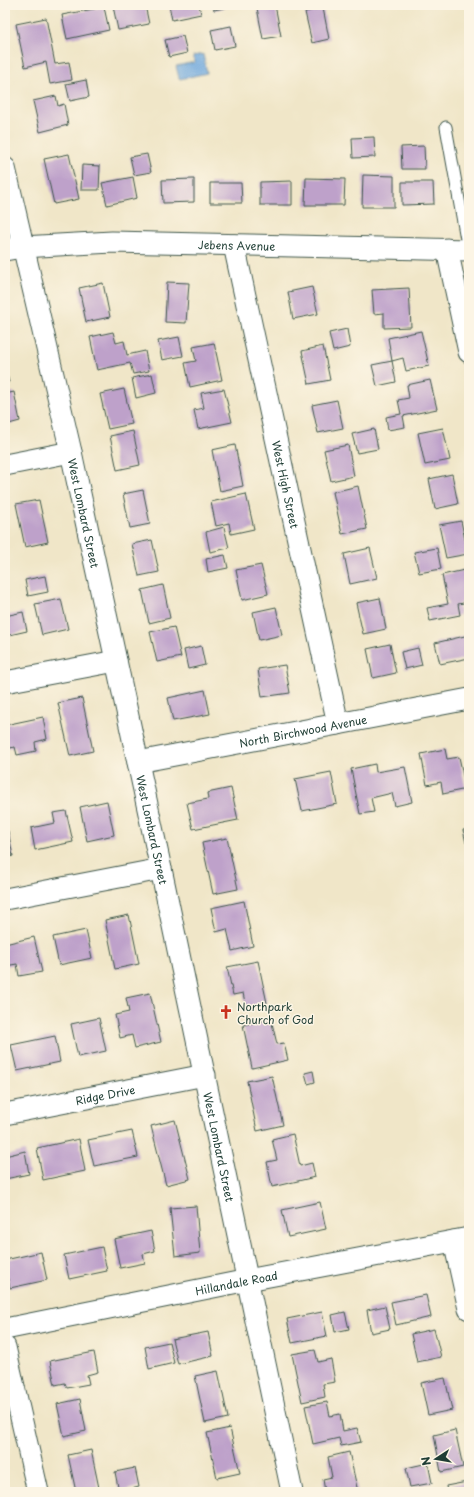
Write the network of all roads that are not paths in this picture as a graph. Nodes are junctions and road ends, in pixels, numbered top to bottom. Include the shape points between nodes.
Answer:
1 (446, 127) dead end
2 (5, 168) edge
3 (234, 245) junction
4 (14, 248) edge
5 (447, 249) junction
6 (468, 250) edge
7 (469, 352) edge
8 (71, 452) junction
9 (5, 465) edge
10 (116, 661) junction
11 (5, 682) edge
12 (469, 699) edge
13 (338, 724) junction
14 (138, 762) junction
15 (161, 869) junction
16 (5, 899) edge
17 (205, 1075) junction
18 (5, 1114) edge
19 (462, 1240) edge
20 (248, 1280) junction
21 (469, 1310) edge
22 (5, 1329) edge
23 (5, 1346) edge
24 (38, 1492) edge
25 (292, 1492) edge

1 - 6 lane
2 - 4 street, West Lombard Street
3 - 4 street, Jebens Avenue via 112,242
3 - 5 street, Jebens Avenue
3 - 13 street, West High Street
4 - 8 street, West Lombard Street
5 - 6 street, Jebens Avenue
5 - 7 street
8 - 9 street
8 - 10 street, West Lombard Street
10 - 11 street
10 - 14 street, West Lombard Street
12 - 13 street, North Birchwood Avenue
13 - 14 street, North Birchwood Avenue
14 - 15 street, West Lombard Street
15 - 16 street
15 - 17 street, West Lombard Street
17 - 18 street, Ridge Drive
17 - 20 street, West Lombard Street
19 - 20 street, Hillandale Road
19 - 21 street
20 - 22 street, Hillandale Road
20 - 25 street, West Lombard Street
23 - 24 street

